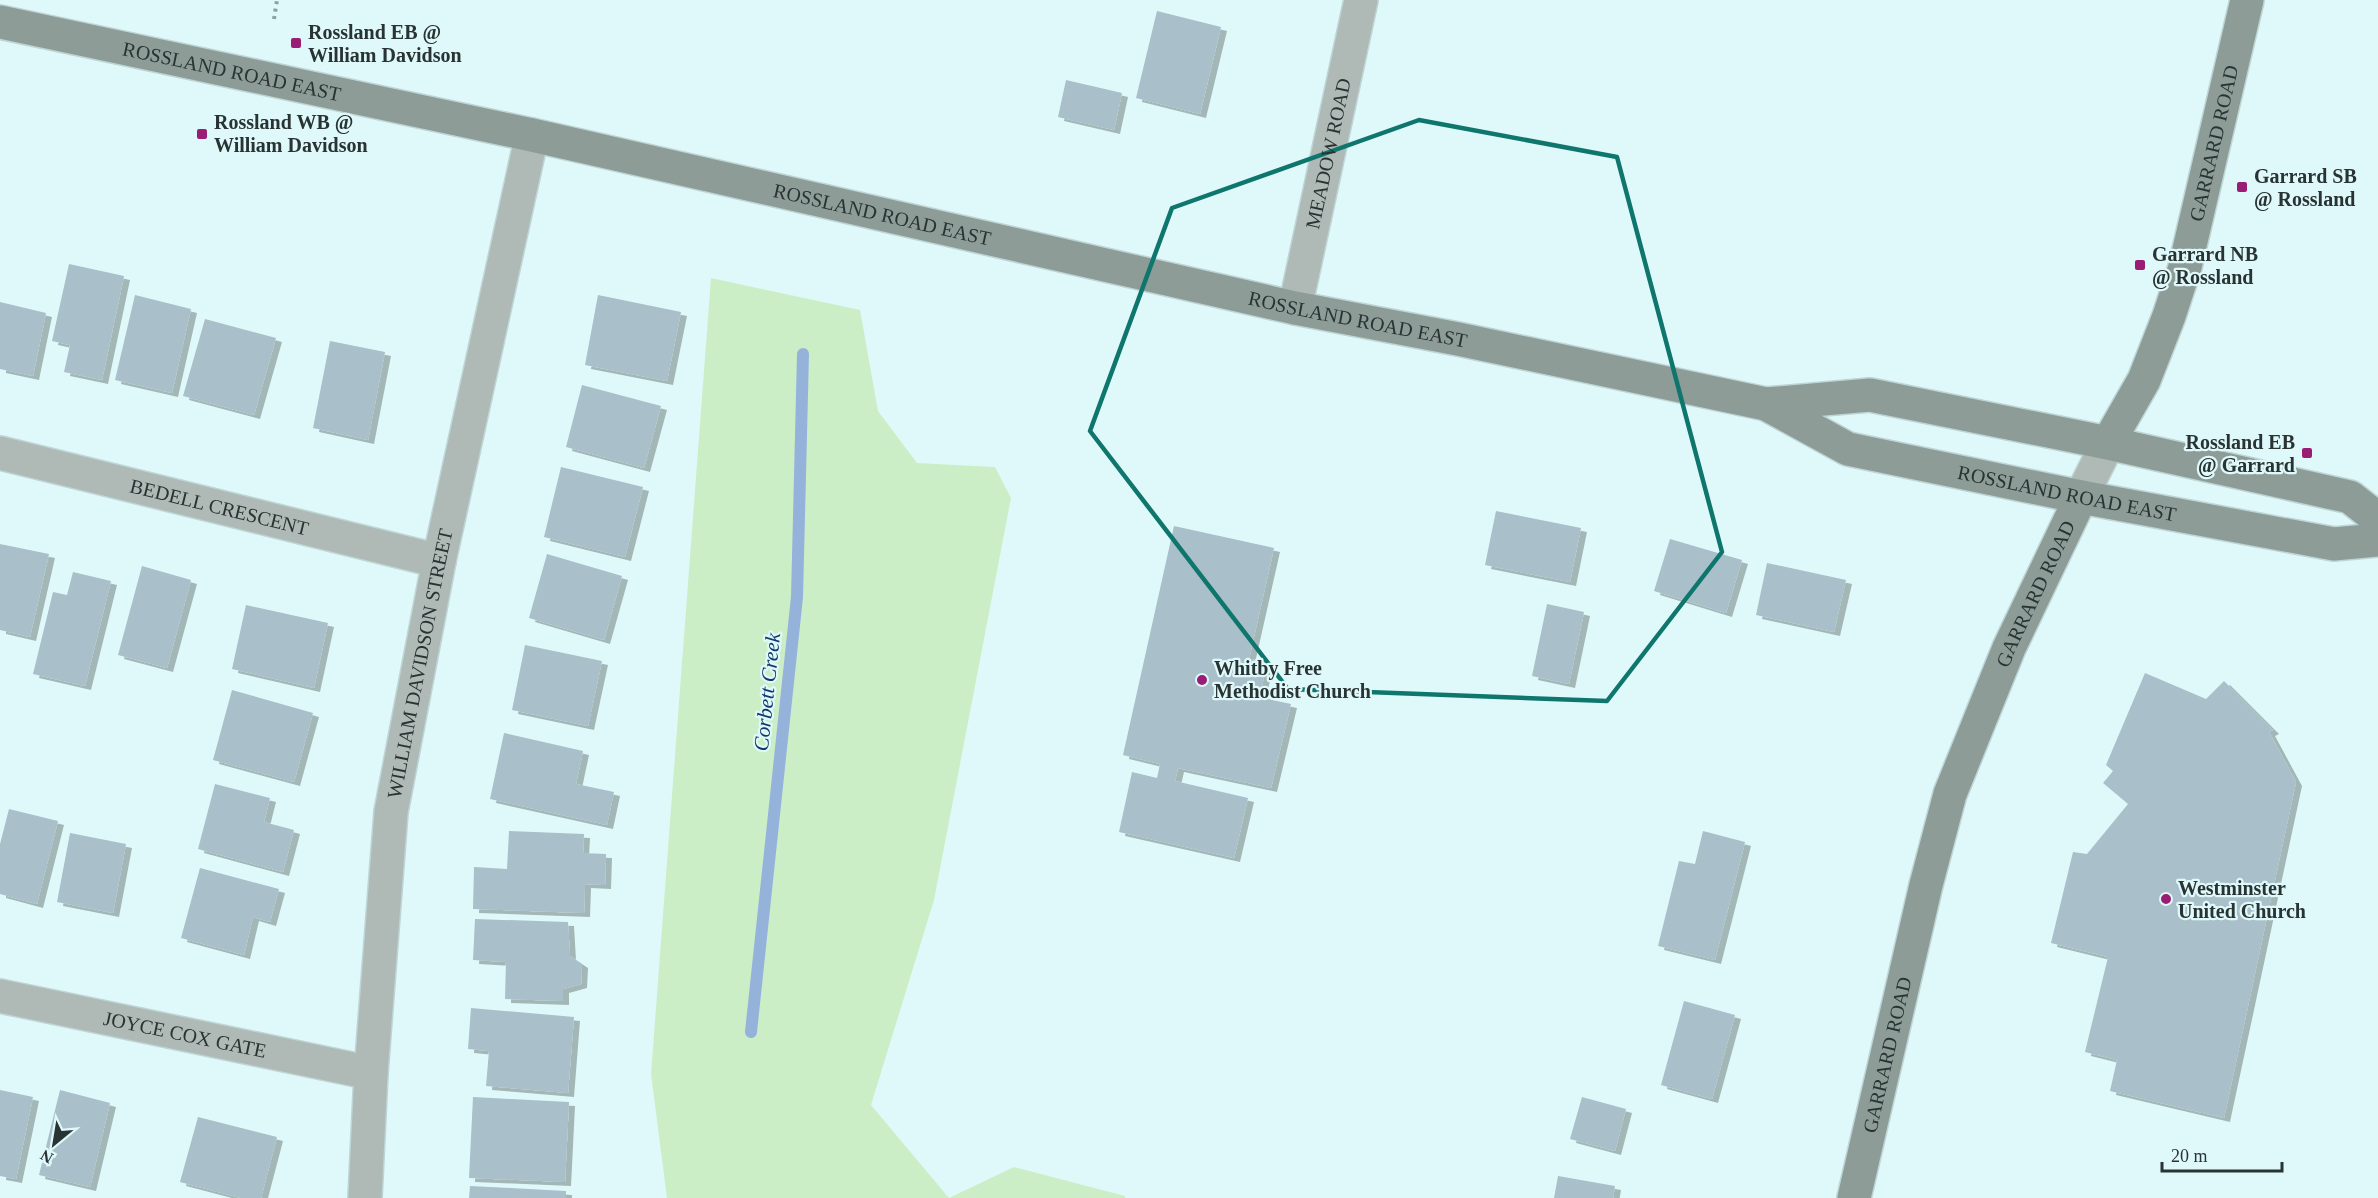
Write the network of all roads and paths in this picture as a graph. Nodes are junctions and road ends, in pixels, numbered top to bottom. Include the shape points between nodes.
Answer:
1 (277, 0) edge
2 (1361, 0) edge
3 (2247, 0) edge
4 (274, 19) dead end
5 (0, 22) edge
6 (532, 135) junction
7 (1294, 308) junction
8 (1766, 404) junction
9 (2108, 443) junction
10 (0, 453) edge
11 (2081, 497) junction
12 (2378, 519) edge
13 (2378, 540) edge
14 (439, 561) junction
15 (0, 996) edge
16 (371, 1073) junction
17 (365, 1198) edge
18 (1854, 1198) edge

1 - 4 path
2 - 7 street, MEADOW ROAD
3 - 9 main road, GARRARD ROAD via 2185,267 2144,380
5 - 6 main road, ROSSLAND ROAD EAST
6 - 7 main road, ROSSLAND ROAD EAST
6 - 14 street, WILLIAM DAVIDSON STREET
7 - 8 main road, ROSSLAND ROAD EAST
8 - 9 main road, ROSSLAND ROAD EAST via 1870,395
8 - 11 main road, ROSSLAND ROAD EAST via 1848,449
9 - 11 street, GARRARD ROAD
9 - 12 main road, ROSSLAND ROAD EAST via 2349,497
10 - 14 street, BEDELL CRESCENT
11 - 13 main road, ROSSLAND ROAD EAST via 2334,544
11 - 18 main road, GARRARD ROAD via 2008,648 1950,794
14 - 16 street, WILLIAM DAVIDSON STREET via 391,812
15 - 16 street, JOYCE COX GATE
16 - 17 street, WILLIAM DAVIDSON STREET

